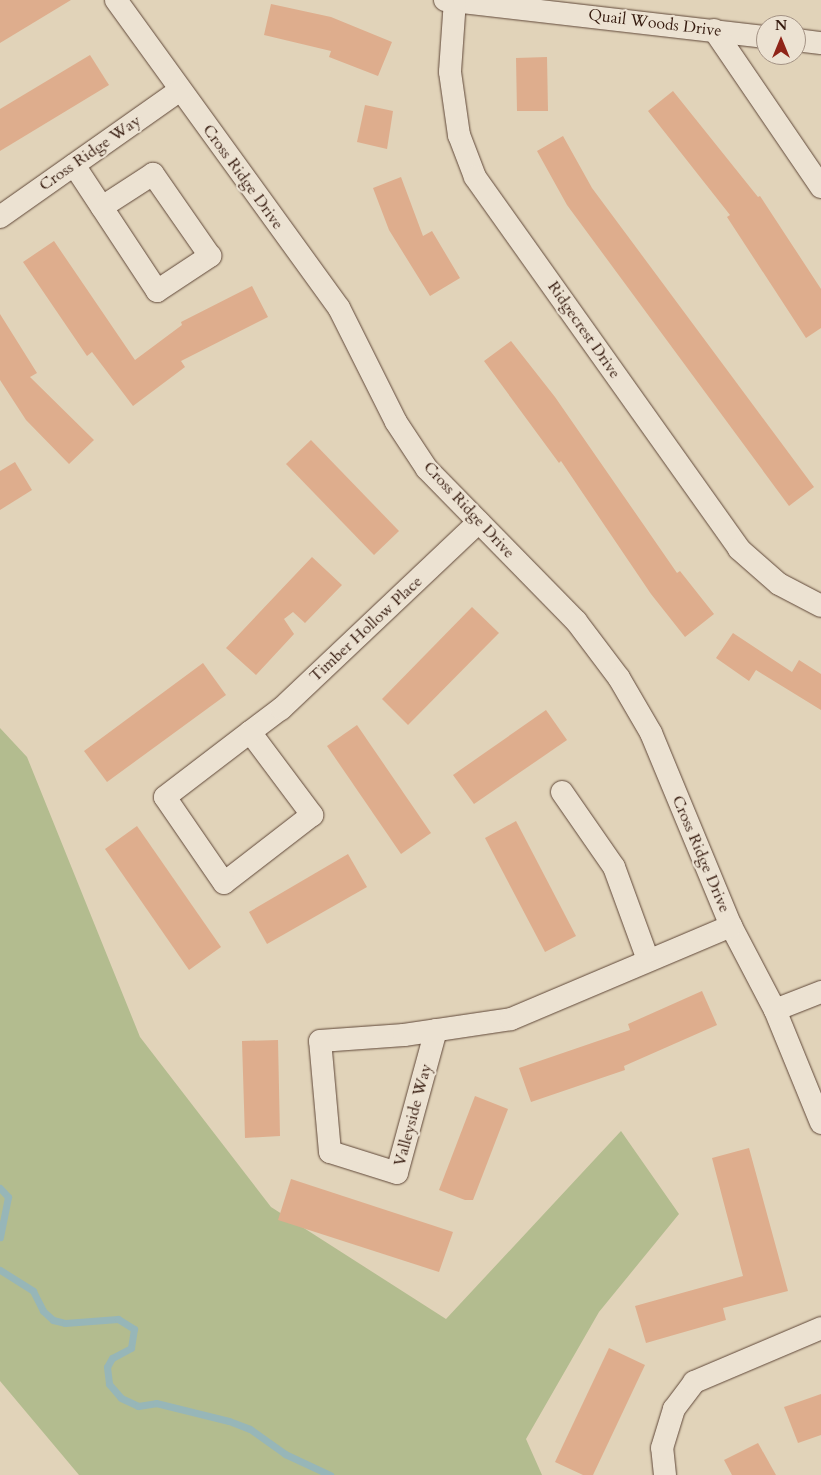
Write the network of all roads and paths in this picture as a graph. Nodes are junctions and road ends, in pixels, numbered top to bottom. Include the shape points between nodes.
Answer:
1 (116, 0) edge
2 (451, 0) edge
3 (602, 8) edge
4 (714, 30) junction
5 (756, 36) edge
6 (806, 41) edge
7 (821, 43) edge
8 (180, 90) junction
9 (74, 165) junction
10 (821, 187) edge
11 (102, 207) junction
12 (0, 217) edge
13 (479, 522) junction
14 (821, 606) edge
15 (250, 732) junction
16 (562, 792) dead end
17 (731, 926) junction
18 (648, 960) junction
19 (821, 992) edge
20 (774, 1010) junction
21 (436, 1030) junction
22 (821, 1123) edge
23 (821, 1328) edge
24 (665, 1475) edge

1 - 8 street, Cross Ridge Drive
2 - 3 street, Quail Woods Drive
2 - 14 street, Ridgecrest Drive via 450,72 459,135 475,177 739,549 779,584
3 - 4 street, Quail Woods Drive
4 - 5 street, Quail Woods Drive
4 - 10 street
6 - 7 street
8 - 9 street, Cross Ridge Way
8 - 13 street, Cross Ridge Drive via 339,308 396,422 427,470
9 - 11 street
9 - 12 street, Cross Ridge Way
11 - 11 street via 157,291 210,256 153,174
13 - 15 street, Timber Hollow Place via 281,709
13 - 17 street, Cross Ridge Drive via 576,621 619,678 651,733
15 - 15 street, Timber Hollow Place via 165,797 224,883 312,815
16 - 18 street via 614,867
17 - 18 street, Valleyside Way
17 - 20 street, Cross Ridge Drive
18 - 21 street, Valleyside Way via 511,1020
19 - 20 street
20 - 22 street, Cross Ridge Drive
21 - 21 street, Valleyside Way via 320,1041 330,1152 397,1173
23 - 24 street via 694,1382 674,1409 662,1448

